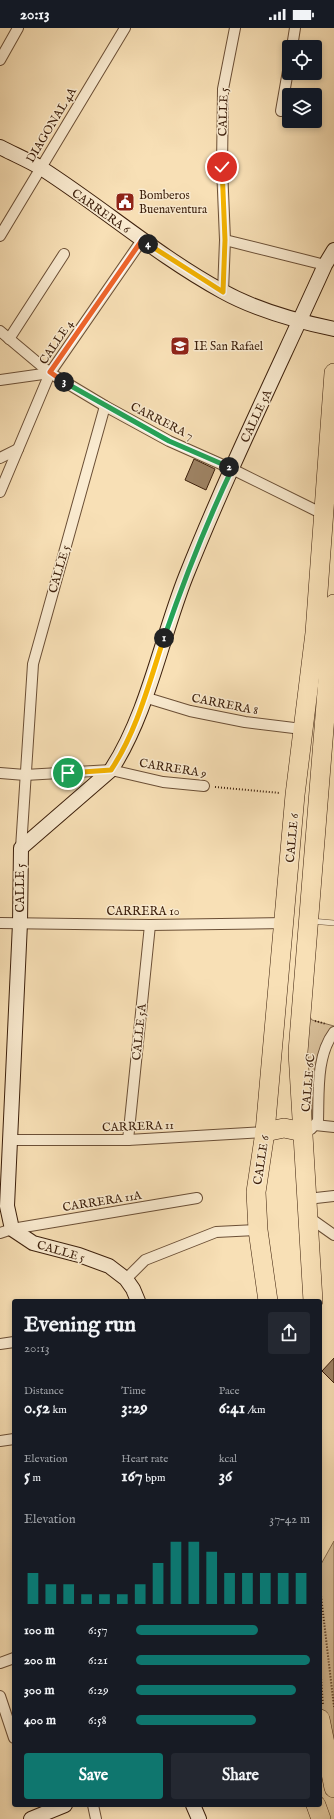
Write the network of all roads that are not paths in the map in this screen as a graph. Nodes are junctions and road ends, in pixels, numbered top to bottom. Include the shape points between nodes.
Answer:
1 (18, 28) edge
2 (125, 28) edge
3 (236, 28) edge
4 (295, 28) edge
5 (293, 40) edge
6 (0, 60) edge
7 (286, 80) edge
8 (281, 111) dead end
9 (0, 147) edge
10 (40, 168) junction
11 (0, 236) edge
12 (142, 240) junction
13 (225, 240) junction
14 (334, 250) edge
15 (64, 254) dead end
16 (325, 265) junction
17 (223, 292) junction
18 (300, 322) junction
19 (334, 329) edge
20 (0, 331) edge
21 (9, 339) junction
22 (50, 372) junction
23 (334, 373) edge
24 (0, 380) edge
25 (105, 406) junction
26 (18, 449) junction
27 (0, 458) edge
28 (232, 469) junction
29 (0, 492) edge
30 (323, 514) junction
31 (334, 604) edge
32 (144, 697) junction
33 (302, 729) junction
34 (329, 748) edge
35 (111, 770) junction
36 (0, 773) edge
37 (25, 775) junction
38 (204, 786) road end
39 (20, 848) junction
40 (308, 920) junction
41 (285, 922) junction
42 (0, 923) edge
43 (20, 923) junction
44 (334, 923) edge
45 (150, 925) junction
46 (334, 1032) edge
47 (334, 1127) edge
48 (309, 1128) junction
49 (265, 1132) junction
50 (11, 1140) junction
51 (128, 1140) junction
52 (334, 1196) edge
53 (197, 1198) dead end
54 (307, 1208) junction
55 (258, 1230) junction
56 (6, 1231) edge
57 (334, 1235) edge
58 (126, 1279) junction
59 (137, 1299) edge
60 (272, 1299) edge
61 (313, 1299) edge
62 (12, 1342) edge
63 (0, 1344) edge
64 (12, 1439) edge
65 (0, 1441) edge
66 (12, 1659) edge
67 (0, 1663) edge
68 (0, 1696) edge
69 (322, 1728) edge
70 (12, 1732) edge
71 (334, 1788) edge
72 (58, 1807) edge
73 (93, 1807) edge
74 (194, 1807) edge
75 (317, 1807) edge
76 (37, 1813) edge
77 (96, 1819) edge
78 (199, 1819) edge
79 (321, 1819) edge

1 - 6 street
2 - 10 street, DIAGONAL 4A
3 - 13 street, CALLE 5 via 223,89 222,167
4 - 5 street
7 - 8 street
9 - 10 main road, CARRERA 6
10 - 11 street, DIAGONAL 4A
10 - 12 main road, CARRERA 6
12 - 17 main road, CARRERA 6
12 - 22 street, CALLE 4
13 - 16 street
13 - 17 street, CALLE 5
14 - 16 main road
15 - 21 street
16 - 18 main road, CALLE 5A
17 - 18 main road, CARRERA 6
18 - 19 main road, CARRERA 6
18 - 28 main road, CALLE 5A
20 - 21 street, CARRERA 7
21 - 22 street, CARRERA 7
22 - 24 street
22 - 25 street, CARRERA 7
22 - 26 street, CALLE 4
23 - 30 highway, CALLE 6
25 - 28 street, CARRERA 7 via 169,441
25 - 37 street, CALLE 5 via 33,664
26 - 27 street
26 - 29 street, CALLE 4
28 - 30 street, CARRERA 7
28 - 32 main road, CALLE 5A via 210,515 185,579
30 - 33 highway, CALLE 6 via 315,634
31 - 34 highway, CALLE 6
32 - 33 street, CARRERA 8 via 245,722
32 - 35 main road, CALLE 5A via 127,741
33 - 41 highway, CALLE 6
34 - 40 highway, CALLE 6
35 - 37 street, CARRERA 9
35 - 38 street, CARRERA 9 via 163,782
35 - 39 main road, CALLE 5A
36 - 37 street, CARRERA 9
37 - 39 street, CALLE 5
39 - 43 main road, CALLE 5
40 - 44 lane
40 - 48 highway, CALLE 6 via 298,1052
41 - 45 street, CARRERA 10
41 - 49 highway, CALLE 6
42 - 43 street, CARRERA 10
43 - 45 street, CARRERA 10
43 - 50 main road, CALLE 5
45 - 51 street, CALLE 5A
46 - 48 street, CALLE 6C via 327,1041 322,1057 318,1121
47 - 48 street
48 - 49 highway via 284,1128
48 - 54 highway, CALLE 6
49 - 51 street, CARRERA 11
49 - 55 highway, CALLE 6 via 256,1192
50 - 51 street, CARRERA 11
50 - 56 main road, CALLE 5
52 - 54 street
53 - 56 street, CARRERA 11A
54 - 57 street
54 - 61 highway, CALLE 6
55 - 58 street via 216,1232 145,1260
55 - 60 highway, CALLE 6
56 - 58 main road, CALLE 5 via 32,1243 109,1266
58 - 59 main road, CALLE 5
62 - 63 street
64 - 65 street
66 - 67 street
68 - 70 street
69 - 71 highway
72 - 76 main road
73 - 77 street
74 - 78 main road
75 - 79 highway

